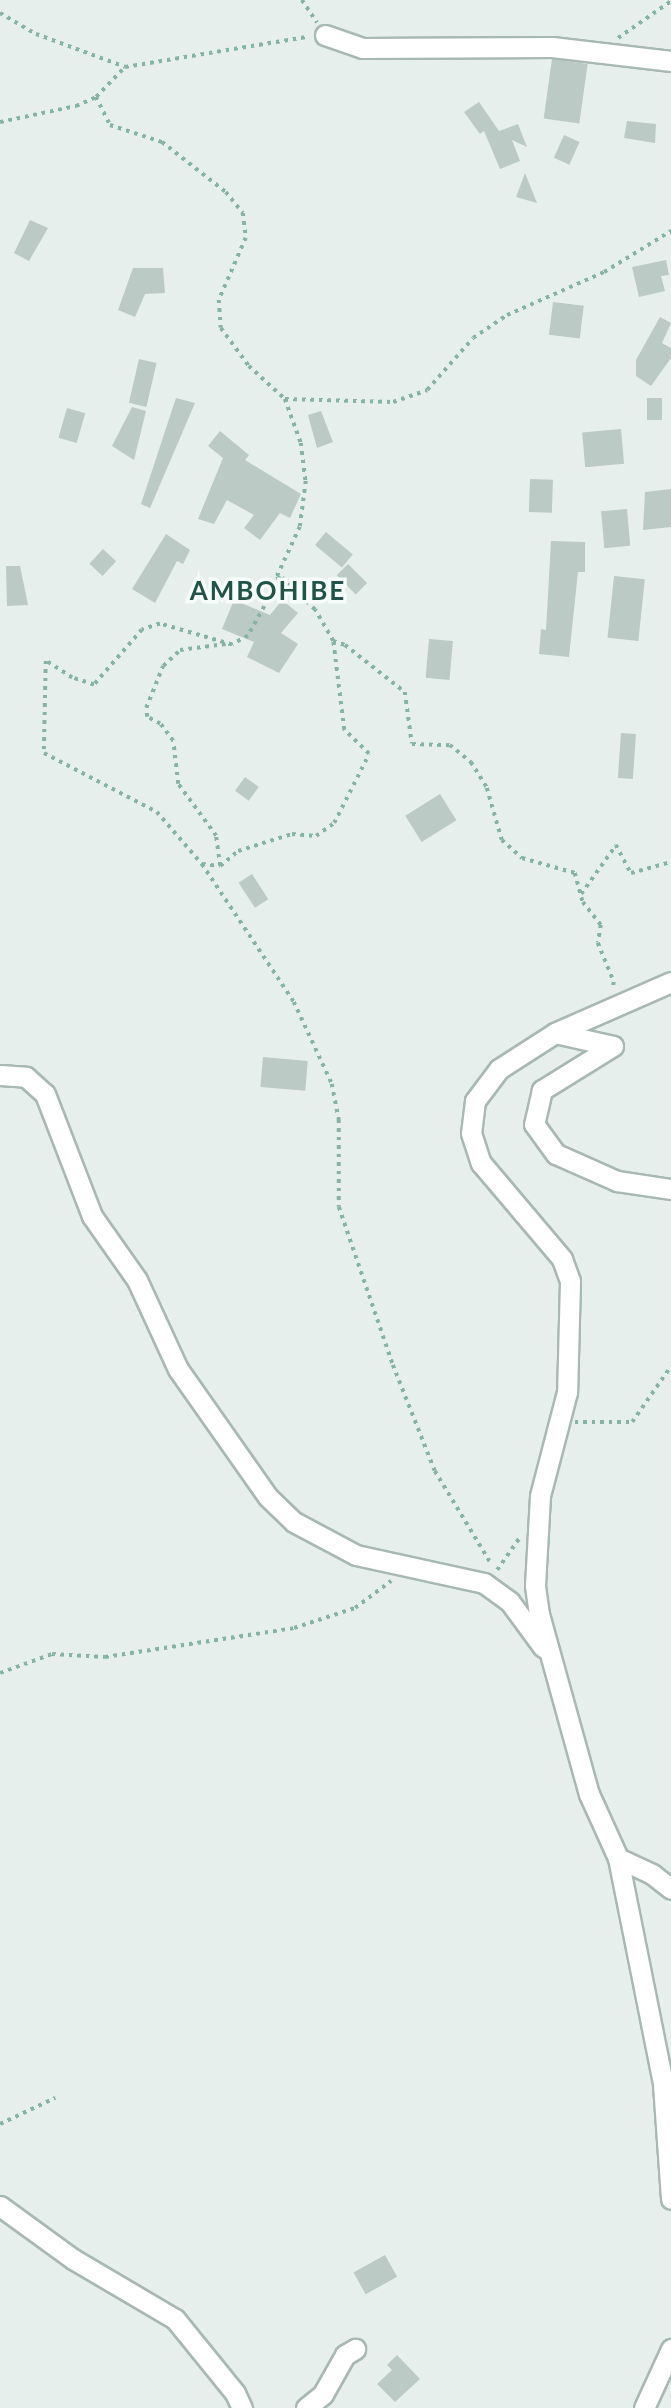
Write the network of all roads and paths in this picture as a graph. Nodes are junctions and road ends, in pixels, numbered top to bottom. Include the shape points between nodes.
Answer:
1 (302, 0) edge
2 (671, 1) edge
3 (0, 13) edge
4 (325, 34) junction
5 (605, 51) junction
6 (671, 61) edge
7 (125, 67) junction
8 (96, 97) junction
9 (0, 121) edge
10 (671, 231) edge
11 (285, 399) junction
12 (281, 577) junction
13 (333, 641) junction
14 (229, 643) junction
15 (671, 862) edge
16 (202, 864) junction
17 (220, 866) junction
18 (581, 894) junction
19 (671, 982) edge
20 (609, 1012) junction
21 (555, 1033) junction
22 (0, 1074) edge
23 (671, 1189) edge
24 (671, 1366) edge
25 (559, 1422) junction
26 (522, 1534) dead end
27 (496, 1571) junction
28 (394, 1578) dead end
29 (475, 1580) junction
30 (510, 1601) junction
31 (550, 1655) junction
32 (0, 1673) edge
33 (618, 1857) junction
34 (671, 1889) edge
35 (55, 2098) dead end
36 (0, 2124) edge
37 (671, 2199) edge
38 (0, 2206) edge
39 (355, 2349) dead end
40 (671, 2349) edge
41 (242, 2408) edge
42 (306, 2408) edge
43 (644, 2408) edge

1 - 4 path
2 - 5 path
3 - 7 path via 36,34
4 - 5 street via 362,48
4 - 7 path
5 - 6 street
7 - 8 path
8 - 9 path via 53,114
8 - 11 path via 110,125 162,142 226,192 243,213 246,238 219,300 220,328 249,366
10 - 11 path via 604,272 507,315 473,338 426,390 393,402
11 - 12 path via 301,443 306,481 300,527 276,579
12 - 13 path via 315,610
12 - 14 path via 248,636 240,644
13 - 17 path via 344,730 369,754 348,799 334,823 316,836 292,834 238,851
13 - 18 path via 345,645 405,692 412,744 450,745 471,762 487,788 502,841 522,858 575,873
14 - 16 path via 160,624 142,630 94,685 72,678 46,661 44,752 157,812
14 - 17 path via 180,650 163,666 146,708 147,717 160,724 173,741 178,784 216,836
15 - 18 path via 631,873 616,845
16 - 17 path
16 - 27 path via 294,1002 318,1049 339,1120 340,1207 393,1365 435,1471 474,1542
18 - 20 path via 601,925 598,943 614,982
19 - 20 street
20 - 21 street
21 - 23 street via 613,1046 542,1090 534,1124 556,1154 617,1181
21 - 25 street via 499,1069 483,1087 475,1101 471,1133 481,1163 568,1272 571,1350
22 - 29 street via 26,1077 45,1094 92,1216 136,1280 178,1368 268,1497 294,1522 356,1555 428,1574
24 - 25 path via 632,1422
25 - 31 street via 535,1529 535,1586
26 - 27 path
27 - 29 path
27 - 30 path
28 - 32 path via 355,1608 294,1628 105,1657 52,1654
29 - 30 street
30 - 31 street
31 - 33 street via 589,1794
33 - 34 street
33 - 37 street via 663,2084
35 - 36 path
38 - 41 street via 72,2259 175,2319
39 - 42 street via 345,2355 323,2394
40 - 43 street

